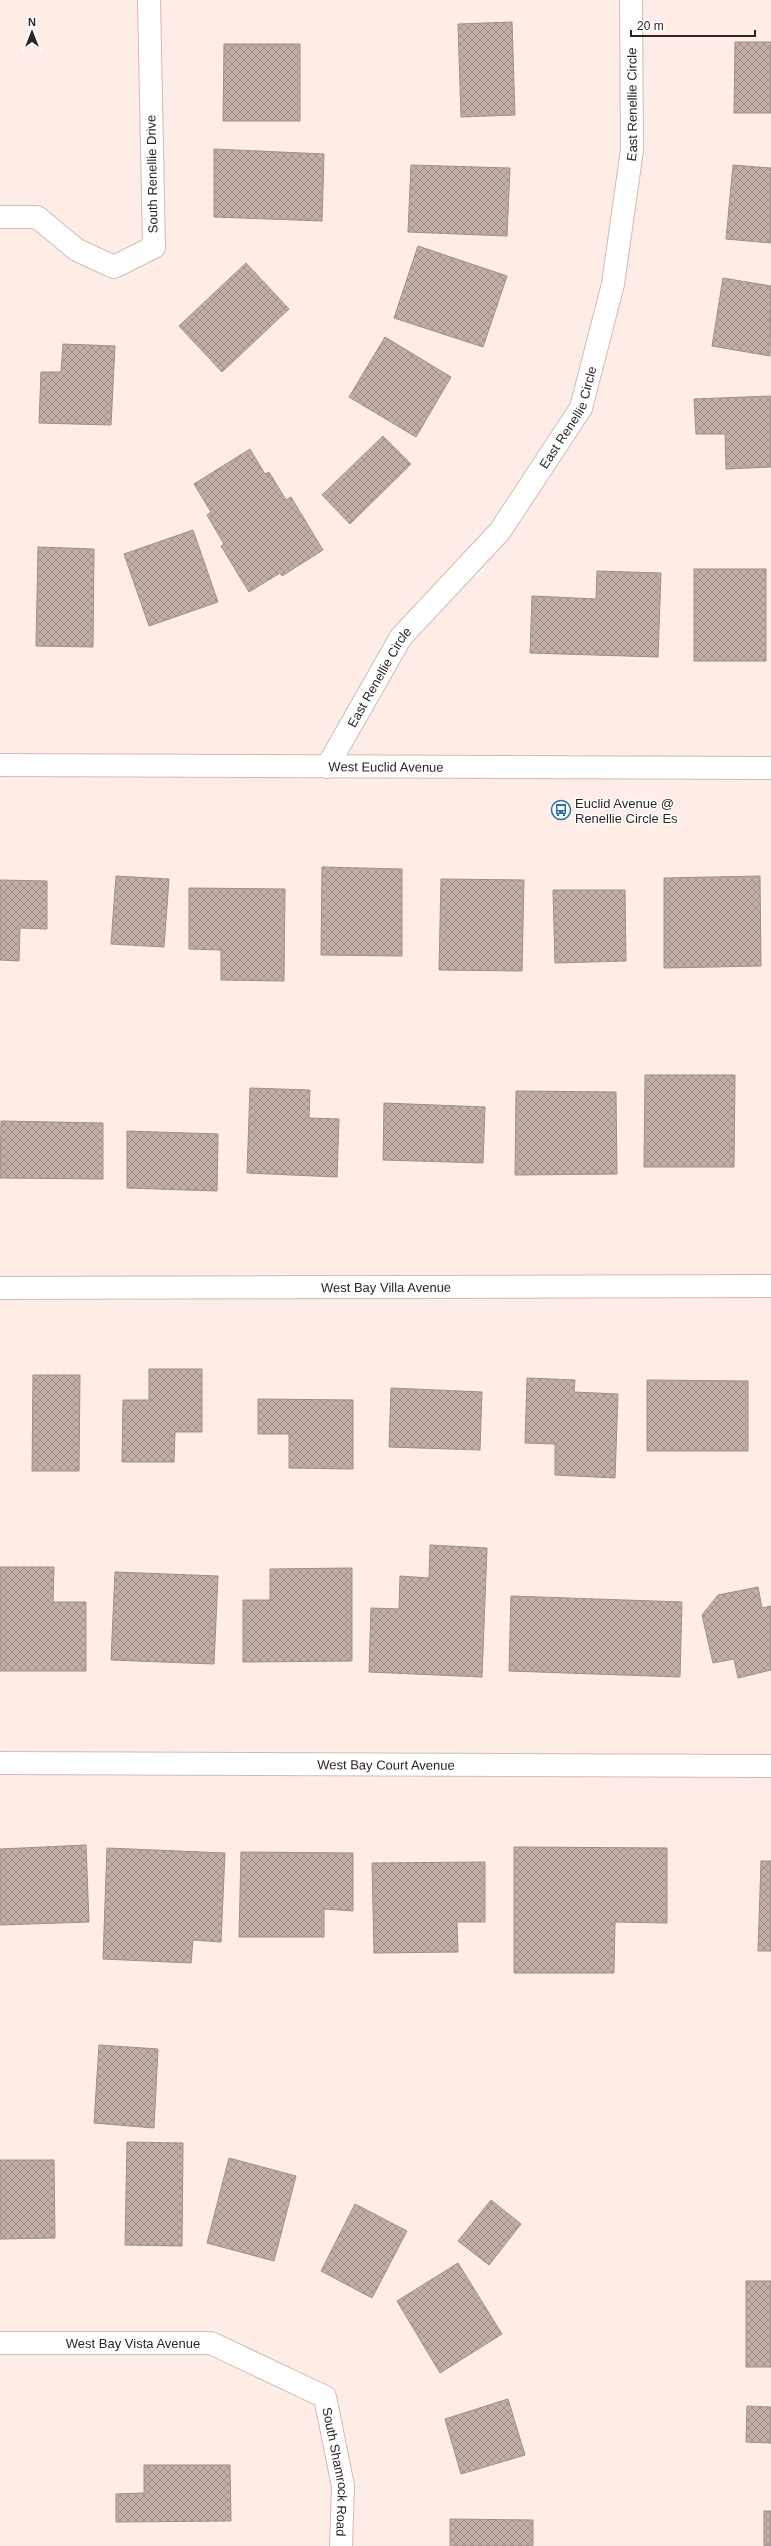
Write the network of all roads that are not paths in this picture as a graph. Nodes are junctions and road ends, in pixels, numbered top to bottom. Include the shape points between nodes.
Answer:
1 (149, 0) edge
2 (631, 0) edge
3 (0, 217) edge
4 (0, 765) edge
5 (327, 767) junction
6 (771, 768) edge
7 (771, 1286) edge
8 (0, 1288) edge
9 (0, 1763) edge
10 (771, 1766) edge
11 (0, 2343) edge
12 (326, 2397) joint
13 (341, 2546) edge

1 - 3 street, South Renellie Drive via 154,247 114,268 77,250 37,217
2 - 5 street, East Renellie Circle via 632,150 613,284 581,408 500,531 401,637
4 - 5 street, West Euclid Avenue
5 - 6 street, West Euclid Avenue
7 - 8 street, West Bay Villa Avenue
9 - 10 street, West Bay Court Avenue
11 - 12 street, West Bay Vista Avenue via 211,2343
12 - 13 street, South Shamrock Road via 343,2486

